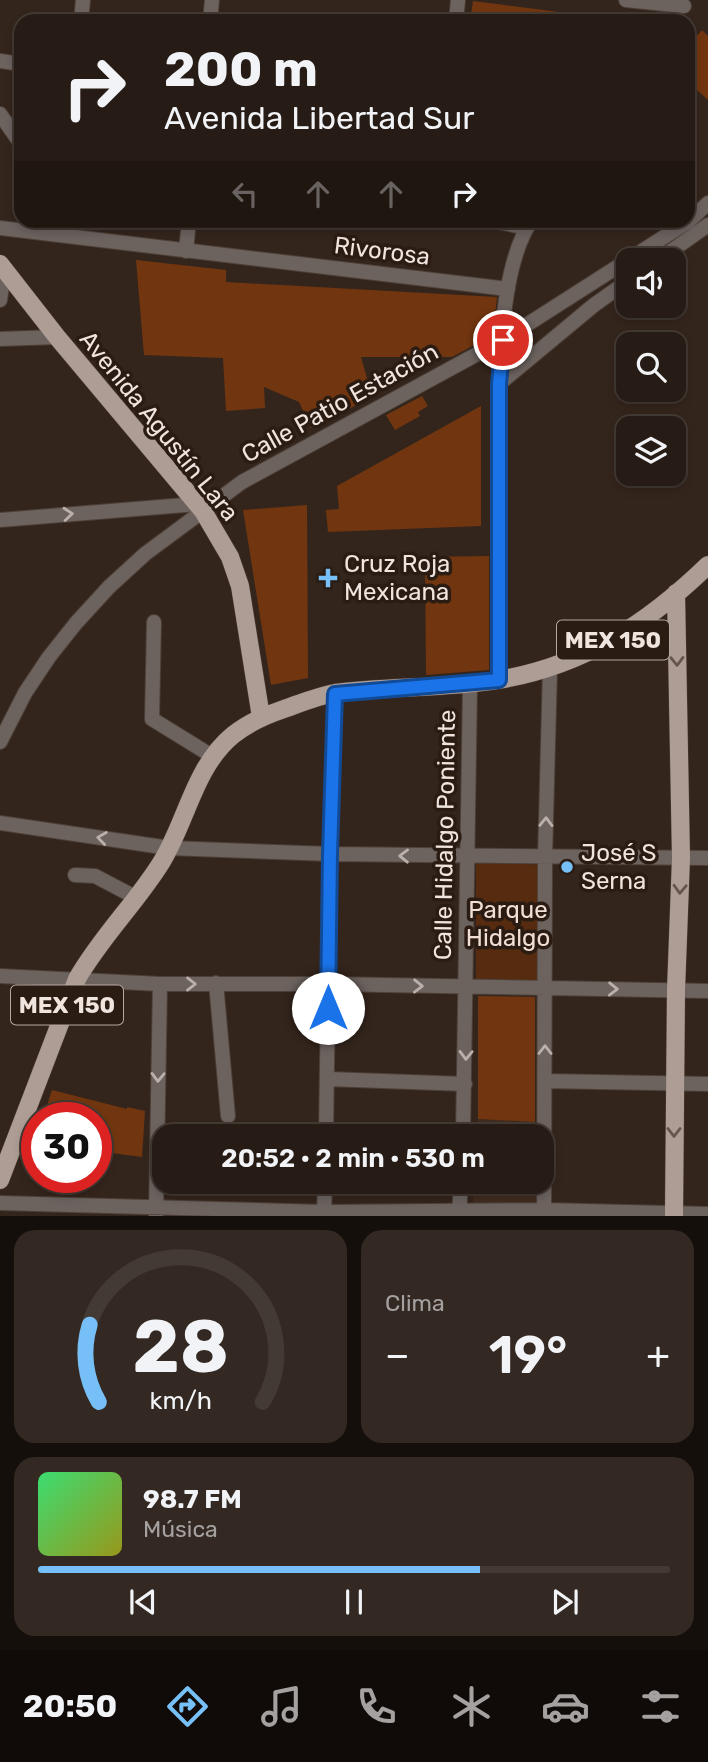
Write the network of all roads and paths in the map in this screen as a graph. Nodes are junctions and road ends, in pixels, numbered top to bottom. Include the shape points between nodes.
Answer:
1 (626, 0) edge
2 (687, 3) edge
3 (0, 114) edge
4 (14, 134) edge
5 (707, 226) edge
6 (0, 228) edge
7 (62, 228) edge
8 (188, 228) edge
9 (527, 228) edge
10 (677, 228) edge
11 (62, 236) junction
12 (676, 248) edge
13 (186, 251) junction
14 (2, 268) edge
15 (508, 289) junction
16 (616, 289) edge
17 (0, 300) edge
18 (57, 337) junction
19 (0, 339) edge
20 (503, 340) junction
21 (499, 384) junction
22 (200, 507) junction
23 (0, 520) edge
24 (708, 565) edge
25 (676, 593) junction
26 (154, 622) dead end
27 (550, 668) junction
28 (499, 680) junction
29 (470, 684) junction
30 (335, 694) junction
31 (261, 717) junction
32 (0, 742) edge
33 (212, 756) junction
34 (0, 823) edge
35 (169, 848) junction
36 (330, 854) junction
37 (466, 856) junction
38 (545, 858) junction
39 (681, 858) junction
40 (708, 858) edge
41 (75, 876) dead end
42 (135, 897) junction
43 (0, 976) edge
44 (77, 979) junction
45 (160, 984) junction
46 (216, 984) junction
47 (328, 984) junction
48 (466, 987) junction
49 (545, 988) junction
50 (676, 990) junction
51 (708, 991) edge
52 (328, 1079) junction
53 (545, 1081) junction
54 (674, 1083) junction
55 (465, 1084) junction
56 (708, 1084) edge
57 (228, 1116) dead end
58 (326, 1124) edge
59 (463, 1124) edge
60 (0, 1180) edge
61 (325, 1194) edge
62 (460, 1194) edge
63 (0, 1203) edge
64 (156, 1211) edge
65 (544, 1213) edge
66 (324, 1214) edge
67 (459, 1214) edge
68 (708, 1214) edge
69 (674, 1215) edge

1 - 2 street
3 - 4 street
5 - 12 street
6 - 11 street, Rivorosa
7 - 11 street
8 - 13 street
9 - 15 street
10 - 20 street, Calle Patio Estación
11 - 13 street, Rivorosa
13 - 15 street, Rivorosa
14 - 17 street
14 - 18 main road, Avenida Agustín Lara
15 - 20 street
16 - 21 street
18 - 19 street
18 - 22 main road, Avenida Agustín Lara
20 - 21 street
20 - 22 street, Calle Patio Estación
21 - 28 street
23 -> 22 street
22 - 31 main road, Avenida Agustín Lara via 236,571
22 - 32 street, Calle Patio Estación via 117,578 76,623 25,693
24 - 25 main road, MEX 150
25 - 27 main road, MEX 150 via 628,631
25 -> 39 main road
26 - 33 street via 152,719
27 - 28 main road, MEX 150
38 -> 27 street
28 - 29 main road, MEX 150
29 - 30 main road, MEX 150
29 - 37 street, Calle Hidalgo Poniente
30 - 31 main road, MEX 150
30 - 36 street
31 - 33 main road, MEX 150 via 234,734
33 - 35 main road, MEX 150
35 -> 34 street
35 - 36 street
35 - 42 main road, MEX 150
37 -> 36 street
36 - 47 street
37 - 38 street
37 - 48 street, Calle Hidalgo Poniente
38 - 39 street
38 - 49 street
39 - 40 street
39 -> 50 main road
41 - 42 street via 95,876
42 - 44 main road, MEX 150
43 - 44 street
44 - 45 street
44 - 60 main road, MEX 150
45 -> 46 street
45 -> 64 street
46 - 47 street
46 - 57 street
47 -> 48 street
47 - 52 street
48 - 49 street
48 -> 55 street, Calle Hidalgo Poniente
49 -> 50 street
53 -> 49 street
50 - 51 street
50 - 54 main road
52 - 55 street
52 - 58 street
53 - 54 street
53 - 65 street
54 - 56 street
54 -> 69 main road
55 - 59 street, Calle Hidalgo Poniente
61 - 66 street
62 - 67 street
63 - 64 street
64 - 66 street
65 - 67 street
65 - 69 street
66 - 67 street
68 - 69 street

